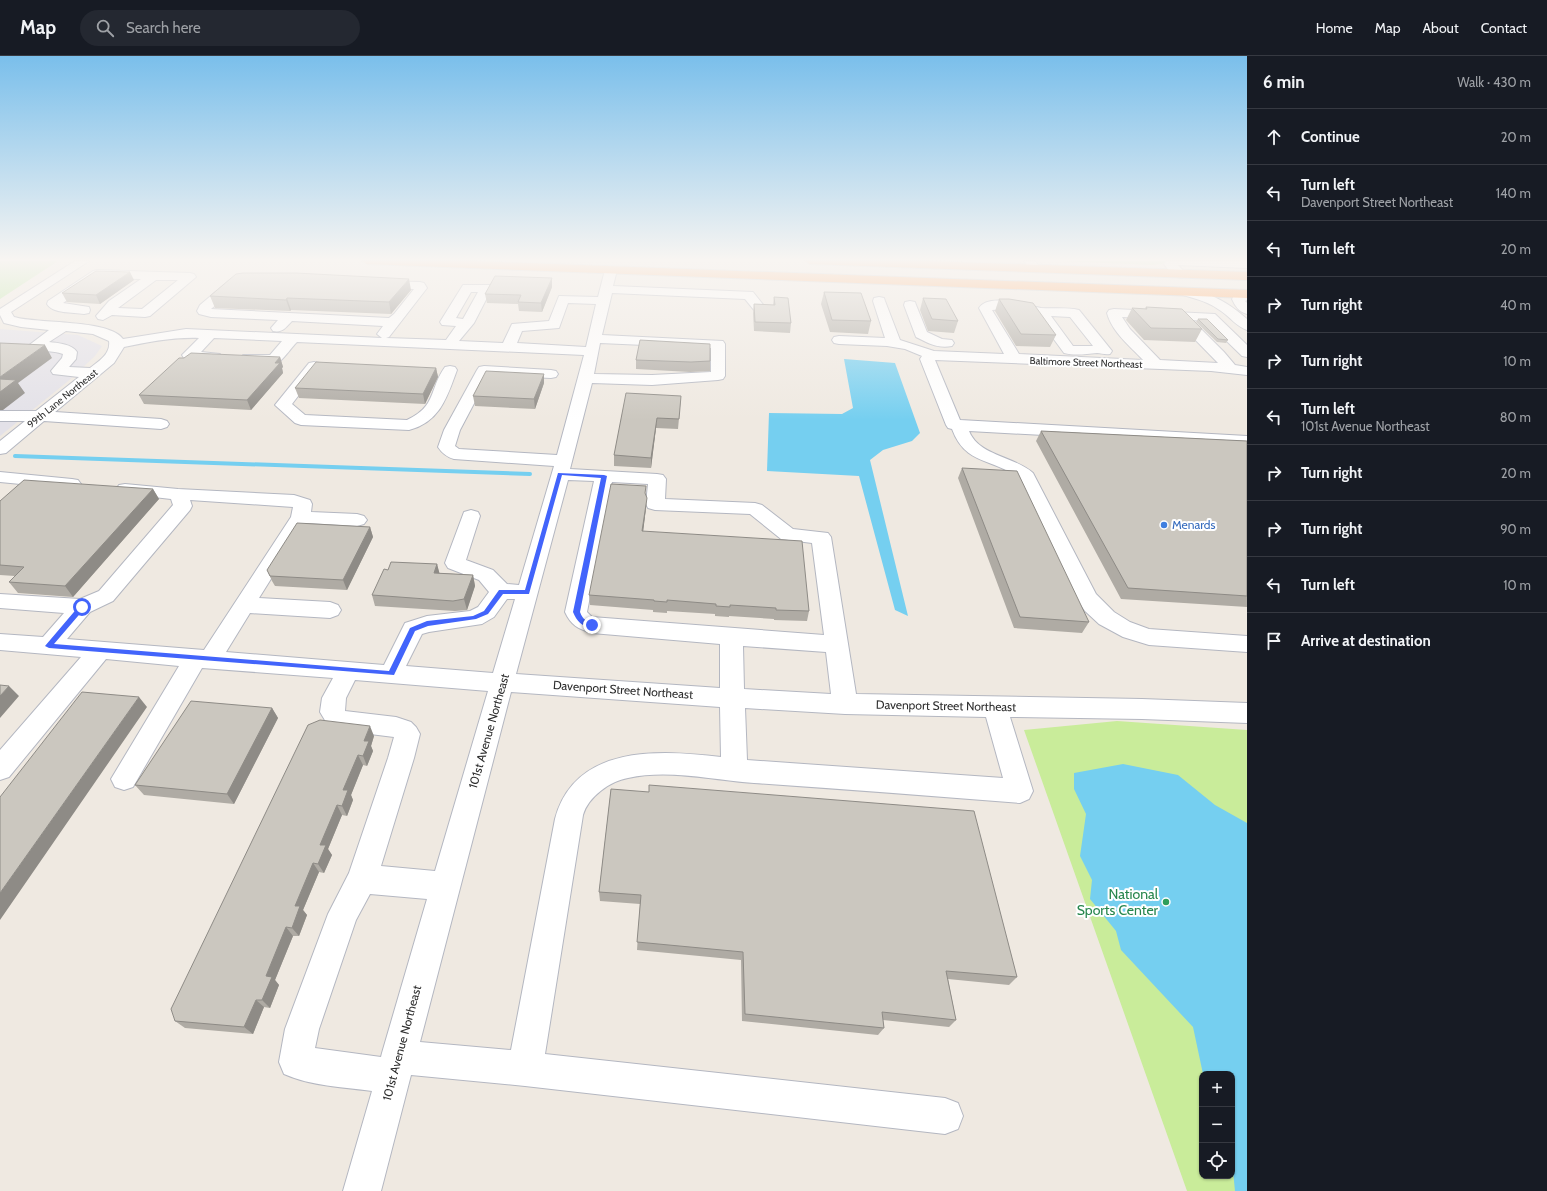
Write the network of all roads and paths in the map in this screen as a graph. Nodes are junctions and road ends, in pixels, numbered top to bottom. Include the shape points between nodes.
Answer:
1 (4, 314) edge
2 (23, 314) edge
3 (106, 314) edge
4 (231, 314) edge
5 (401, 314) edge
6 (557, 314) edge
7 (600, 314) edge
8 (884, 314) edge
9 (913, 314) edge
10 (988, 314) edge
11 (1042, 314) edge
12 (1075, 314) edge
13 (1114, 314) edge
14 (1135, 314) edge
15 (1236, 314) edge
16 (1180, 316) junction
17 (289, 317) junction
18 (1245, 319) edge
19 (392, 322) junction
20 (467, 323) dead end
21 (0, 328) edge
22 (61, 328) junction
23 (86, 329) junction
24 (1222, 329) junction
25 (212, 334) junction
26 (270, 337) junction
27 (1247, 337) edge
28 (293, 338) junction
29 (333, 340) junction
30 (839, 340) dead end
31 (379, 342) junction
32 (894, 342) junction
33 (117, 344) junction
34 (971, 344) dead end
35 (450, 345) junction
36 (593, 345) junction
37 (465, 346) junction
38 (508, 348) junction
39 (1105, 351) junction
40 (1144, 351) junction
41 (1247, 354) edge
42 (1219, 355) junction
43 (1073, 356) junction
44 (930, 357) junction
45 (1014, 359) junction
46 (1156, 365) junction
47 (1230, 369) junction
48 (1247, 371) edge
49 (93, 373) junction
50 (551, 374) dead end
51 (585, 378) junction
52 (0, 416) edge
53 (40, 416) junction
54 (161, 424) dead end
55 (958, 425) junction
56 (1247, 441) edge
57 (0, 449) edge
58 (562, 467) junction
59 (604, 476) junction
60 (0, 477) edge
61 (178, 494) junction
62 (300, 516) junction
63 (471, 516) dead end
64 (357, 520) dead end
65 (501, 592) junction
66 (527, 593) junction
67 (0, 601) edge
68 (246, 605) junction
69 (82, 607) junction
70 (330, 610) dead end
71 (732, 637) junction
72 (0, 642) edge
73 (836, 644) junction
74 (1247, 644) edge
75 (49, 646) junction
76 (101, 650) junction
77 (203, 659) junction
78 (349, 670) junction
79 (391, 674) junction
80 (503, 682) junction
81 (733, 698) junction
82 (845, 704) junction
83 (995, 707) junction
84 (1247, 713) edge
85 (0, 769) edge
86 (734, 770) junction
87 (124, 779) dead end
88 (362, 879) junction
89 (445, 886) junction
90 (396, 1067) junction
91 (525, 1069) junction
92 (945, 1116) dead end
93 (362, 1191) edge

1 - 22 street via 8,320 17,323
2 - 22 street via 31,321 55,324
3 - 23 street
4 - 17 street
5 - 19 street
6 - 38 street via 551,331 517,327
7 - 36 street, 101st Avenue Northeast
8 - 32 street
9 - 34 street via 921,334 940,343
10 - 45 street
11 - 43 street
12 - 39 street
13 - 40 street via 1126,334
14 - 16 street
15 - 18 street
16 - 24 street via 1210,317
16 - 42 street
17 - 19 street
17 - 26 street
18 - 24 street via 1234,327
19 - 31 street
20 - 35 street
21 - 22 street
22 - 23 street
22 - 49 street via 35,346 58,347 70,352 69,359 58,371
23 - 33 street via 110,334 116,339
24 - 27 street
24 - 41 street
25 - 26 street
25 - 28 street via 189,355 274,360
25 - 33 street via 186,333
26 - 28 street
28 - 29 street
29 - 31 street
29 - 37 street via 322,365 283,405 302,420 409,424 424,418 438,401 443,370
30 - 32 street
31 - 35 street
32 - 44 street via 918,348
33 - 49 street, 99th Lane Northeast via 114,354
35 - 37 street
36 - 38 street
36 - 51 street, 101st Avenue Northeast
36 - 51 street via 718,344 718,376 652,380
37 - 38 street
39 - 40 street
39 - 43 street
40 - 42 street
40 - 46 street
41 - 42 street
42 - 47 street
43 - 45 street, Baltimore Street Northeast
43 - 46 street, Baltimore Street Northeast
44 - 45 street, Baltimore Street Northeast
44 - 55 street via 954,425
46 - 47 street, Baltimore Street Northeast
47 - 48 street, Baltimore Street Northeast
49 - 53 street, 99th Lane Northeast
50 - 58 street via 484,370 452,430 446,447 454,454
51 - 58 street, 101st Avenue Northeast
52 - 53 street
53 - 54 street
53 - 57 street, 99th Lane Northeast
55 - 56 street
55 - 74 street via 972,449 1014,467 1027,477 1087,598 1093,607 1111,622 1135,634 1149,637
58 - 59 street
58 - 66 street, 101st Avenue Northeast
59 - 71 street via 576,612 579,619 592,625
59 - 73 street via 657,479 655,504 755,509 788,535 821,537
60 - 61 street
61 - 62 street via 294,501 303,504
61 - 69 street via 183,506 106,596
62 - 64 street
62 - 68 street
63 - 65 street via 455,563 486,575
65 - 66 street
65 - 79 street via 486,612 474,618 427,624 413,629
66 - 80 street, 101st Avenue Northeast
67 - 69 street
68 - 70 street
68 - 77 street
69 - 75 street
71 - 73 street
71 - 81 street
72 - 75 street, Davenport Street Northeast
73 - 82 street
75 - 76 street, Davenport Street Northeast
76 - 77 street, Davenport Street Northeast
76 - 85 street
77 - 78 street, Davenport Street Northeast
77 - 87 street
78 - 79 street, Davenport Street Northeast
78 - 88 street via 334,698 332,712 338,720 402,728 407,734
79 - 80 street, Davenport Street Northeast
80 - 81 street, Davenport Street Northeast
80 - 89 street, 101st Avenue Northeast
81 - 82 street, Davenport Street Northeast
81 - 86 street
82 - 83 street, Davenport Street Northeast
83 - 84 street, Davenport Street Northeast via 1132,708
83 - 86 street via 1020,791
86 - 91 street via 671,763 640,764 612,771 592,782 574,802 564,838
88 - 89 street
88 - 90 street via 343,914 302,1029 296,1062 310,1065
89 - 90 street, 101st Avenue Northeast
90 - 91 street
90 - 93 street, 101st Avenue Northeast
91 - 92 street

